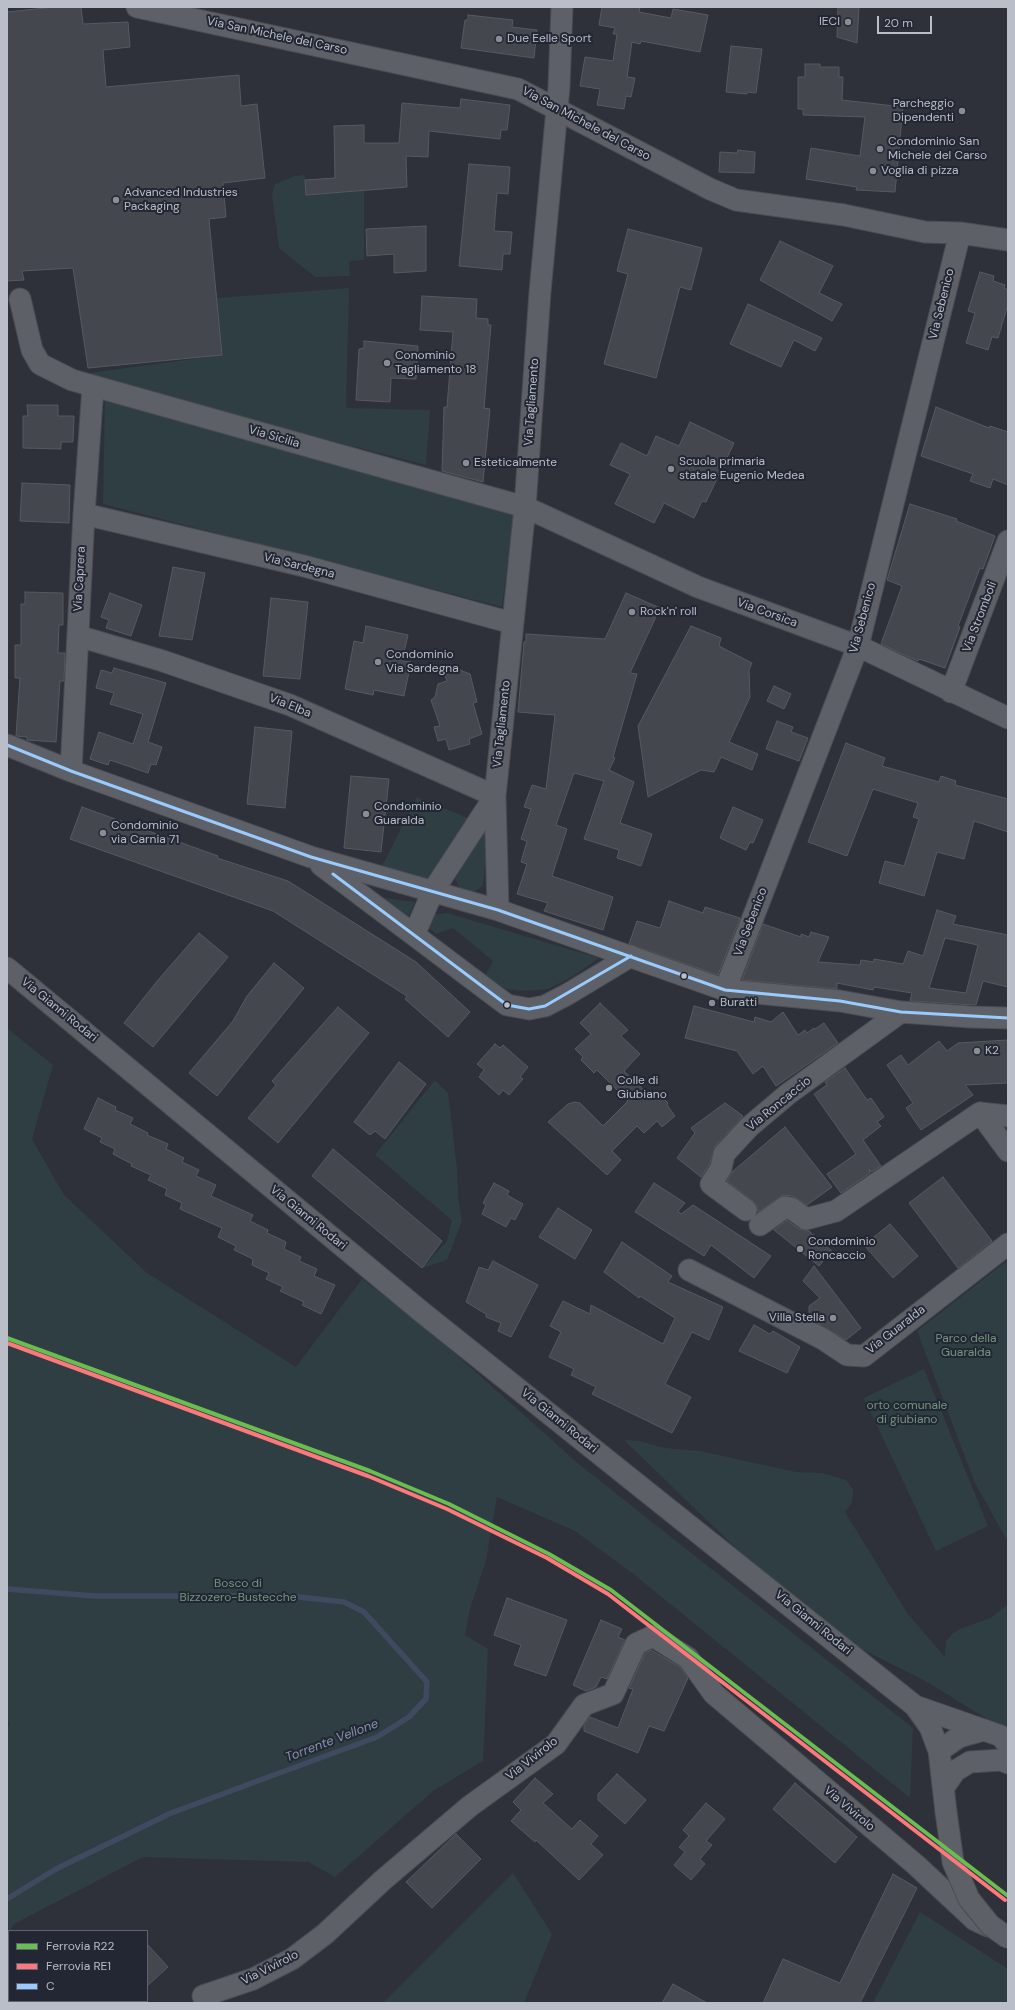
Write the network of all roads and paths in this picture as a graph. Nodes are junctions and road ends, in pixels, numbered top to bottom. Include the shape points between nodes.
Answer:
1 (137, 7) edge
2 (562, 7) edge
3 (557, 108) junction
4 (960, 233) junction
5 (1008, 240) edge
6 (20, 299) dead end
7 (93, 386) junction
8 (525, 507) junction
9 (84, 514) junction
10 (1008, 541) edge
11 (512, 623) junction
12 (78, 636) junction
13 (858, 646) junction
14 (951, 692) junction
15 (1008, 718) edge
16 (7, 745) edge
17 (71, 771) junction
18 (495, 796) junction
19 (311, 857) junction
20 (433, 891) junction
21 (498, 910) junction
22 (414, 935) junction
23 (631, 956) junction
24 (7, 968) edge
25 (725, 990) junction
26 (901, 1012) junction
27 (1008, 1018) edge
28 (980, 1113) junction
29 (1008, 1116) edge
30 (1008, 1151) edge
31 (746, 1210) dead end
32 (760, 1225) dead end
33 (1008, 1244) edge
34 (689, 1270) dead end
35 (915, 1706) junction
36 (984, 1730) junction
37 (1008, 1745) edge
38 (939, 1751) junction
39 (970, 1762) junction
40 (1008, 1763) edge
41 (944, 1787) junction
42 (1008, 1937) edge
43 (203, 1996) dead end

1 - 3 street, Via San Michele del Carso via 518,89
2 - 3 street, Via Tagliamento
3 - 4 street, Via San Michele del Carso via 710,190 736,200 844,215 925,232
3 - 8 street, Via Tagliamento via 540,292
4 - 5 street, Via San Michele del Carso
4 - 13 street, Via Sebenico
6 - 7 street, Via Sicilia via 32,350 40,364 72,380
7 - 8 street, Via Sicilia
7 - 9 street, Via Caprera
8 - 11 street, Via Tagliamento
8 - 13 street, Via Corsica via 698,587
9 - 11 street, Via Sardegna via 304,566
9 - 12 street, Via Caprera
10 - 14 street, Via Stromboli
11 - 18 street, Via Tagliamento
12 - 17 street, Via Caprera
12 - 18 street, Via Elba via 163,661 290,705
13 - 14 street, Via Corsica
13 - 25 street, Via Sebenico
14 - 15 street, Via Corsica
16 - 17 street
17 - 19 street
18 - 20 street, Via Tagliamento
18 - 21 street, Via Tagliamento
19 - 20 street
19 - 22 street
20 - 21 street
20 - 22 street, Via Tagliamento
21 - 23 street
22 - 23 street via 488,992 507,1005 517,1008 545,1006
23 - 25 street
24 - 35 street, Via Gianni Rodari via 423,1313
25 - 26 street via 840,1001
26 - 27 street
26 - 31 street, Via Roncaccio via 788,1094 749,1127 724,1154 721,1168 710,1184
28 - 29 street
28 - 30 street
28 - 32 street via 836,1211 806,1219 791,1208 785,1207
33 - 34 street, Via Guaralda via 864,1356 847,1355 823,1339
35 - 36 street
35 - 38 street, Via Gianni Rodari via 930,1728
36 - 37 street via 1001,1736
36 - 38 street via 959,1737
38 - 39 street via 952,1759
38 - 41 street, Via Gianni Rodari
39 - 40 street via 1001,1760
39 - 41 street via 956,1771
41 - 42 street, Via Gianni Rodari, bridge via 953,1862 969,1899 990,1925
42 - 43 street, Via Vivirolo via 975,1920 916,1865 714,1694 688,1658 653,1636 636,1644 613,1694 584,1705 556,1744 470,1806 383,1880 325,1934 292,1959 253,1979

